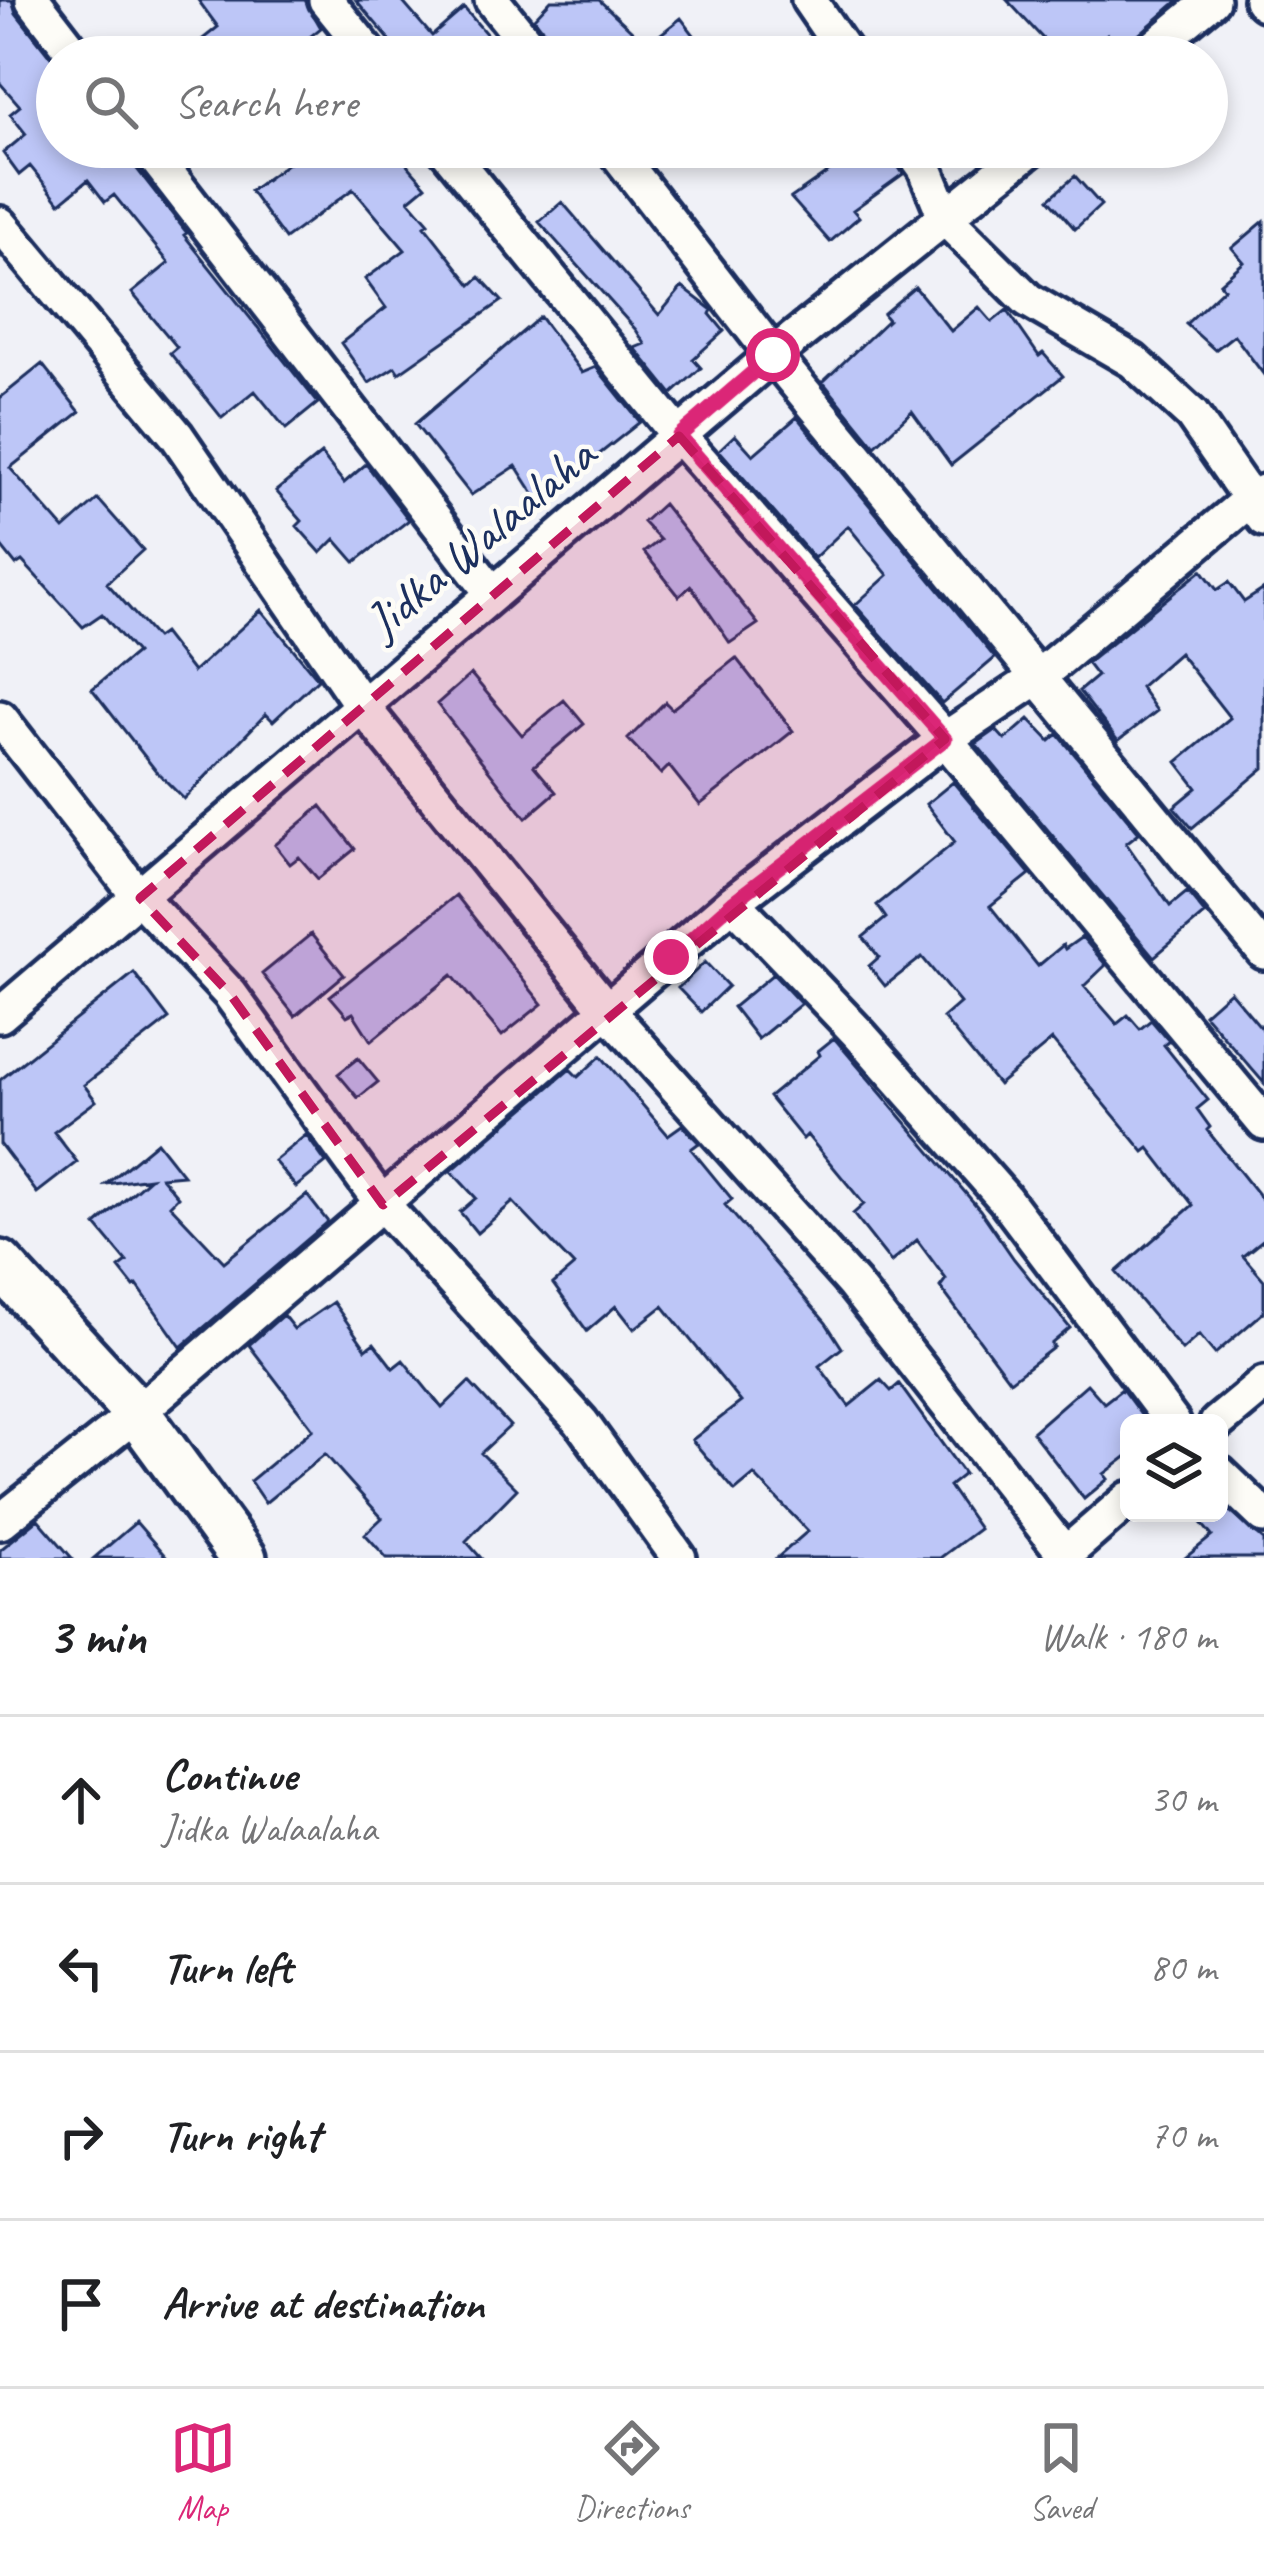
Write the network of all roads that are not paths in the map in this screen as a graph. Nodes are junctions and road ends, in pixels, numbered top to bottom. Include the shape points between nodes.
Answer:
1 (33, 0) edge
2 (326, 0) edge
3 (492, 0) edge
4 (809, 0) edge
5 (1212, 0) edge
6 (61, 36) edge
7 (354, 36) edge
8 (521, 36) edge
9 (834, 36) edge
10 (1168, 36) edge
11 (163, 168) edge
12 (461, 168) edge
13 (627, 168) edge
14 (925, 168) edge
15 (1008, 168) edge
16 (946, 220) junction
17 (0, 224) edge
18 (773, 355) junction
19 (679, 436) junction
20 (1259, 504) edge
21 (491, 593) junction
22 (1038, 677) junction
23 (362, 706) junction
24 (0, 718) edge
25 (945, 739) junction
26 (140, 898) junction
27 (733, 902) junction
28 (1264, 952) edge
29 (607, 1010) junction
30 (0, 1015) edge
31 (1264, 1123) edge
32 (383, 1205) junction
33 (0, 1264) edge
34 (1264, 1384) edge
35 (137, 1413) junction
36 (1166, 1414) edge
37 (1228, 1414) edge
38 (1228, 1482) edge
39 (1120, 1507) edge
40 (1264, 1516) edge
41 (0, 1522) edge
42 (1064, 1557) edge
43 (243, 1558) edge
44 (680, 1558) edge

1 - 6 street
2 - 7 street
3 - 8 street
4 - 9 street
5 - 10 street
11 - 21 street
12 - 19 street
13 - 18 street
14 - 16 street
15 - 16 street, Jidka Walaalaha
16 - 18 street, Jidka Walaalaha
16 - 20 street via 1028,300 1133,361 1192,415
17 - 23 street via 177,436
18 - 19 street, Jidka Walaalaha
18 - 22 street
19 - 21 street, Jidka Walaalaha
19 - 25 street
20 - 22 street
21 - 23 street, Jidka Walaalaha
22 - 25 street
22 - 28 street
23 - 26 street, Jidka Walaalaha
23 - 29 street
24 - 26 street
25 - 27 street
25 - 31 street
26 - 30 street, Jidka Walaalaha
26 - 32 street via 230,994
27 - 29 street
27 - 36 street via 1004,1198
29 - 32 street
29 - 42 street via 853,1284
32 - 35 street
32 - 44 street via 581,1422
33 - 35 street
34 - 37 street
35 - 41 street
35 - 43 street
38 - 40 street
39 - 42 street

